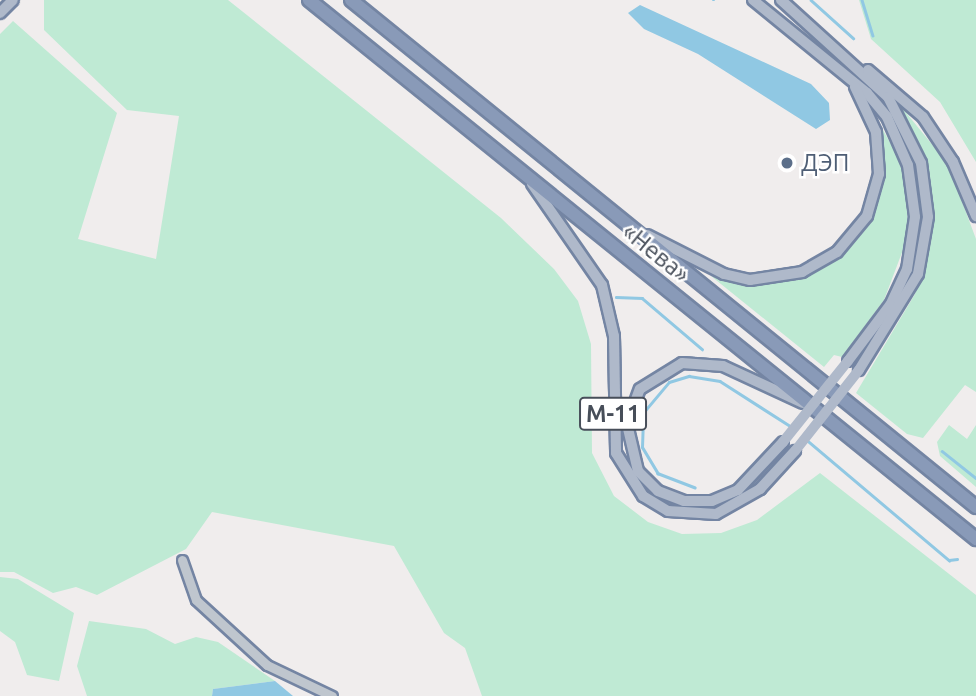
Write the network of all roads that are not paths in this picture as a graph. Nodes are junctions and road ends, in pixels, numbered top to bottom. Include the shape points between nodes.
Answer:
1 (13, 0) edge
2 (309, 0) edge
3 (351, 0) edge
4 (753, 0) edge
5 (781, 0) edge
6 (0, 13) edge
7 (854, 61) junction
8 (848, 75) junction
9 (522, 171) junction
10 (976, 216) edge
11 (631, 225) junction
12 (807, 405) junction
13 (976, 506) edge
14 (976, 539) edge
15 (181, 560) dead end
16 (332, 696) edge

1 - 6 main road
2 - 9 highway, «Нева» / М-11
3 - 11 highway, «Нева» / М-11
4 - 8 main road, М-11
5 - 7 main road, М-11
7 - 9 main road, М-11, bridge via 908,129 921,163 928,217 910,294 859,370 795,451 760,489 716,514 668,510 635,487 614,440 614,336 602,285
7 - 10 main road, М-11 via 923,117 953,162
8 - 11 main road, М-11 via 876,132 879,174 867,216 829,258 779,279 750,280 678,254
8 - 12 main road, М-11, bridge via 896,135 914,189 915,217 899,288 848,362 738,490 712,500 684,501 658,491 638,471 627,424 649,380 697,361 723,366
9 - 12 highway, «Нева» / М-11
11 - 13 highway, «Нева» / М-11
12 - 14 highway, «Нева» / М-11
15 - 16 street via 196,600 267,665

